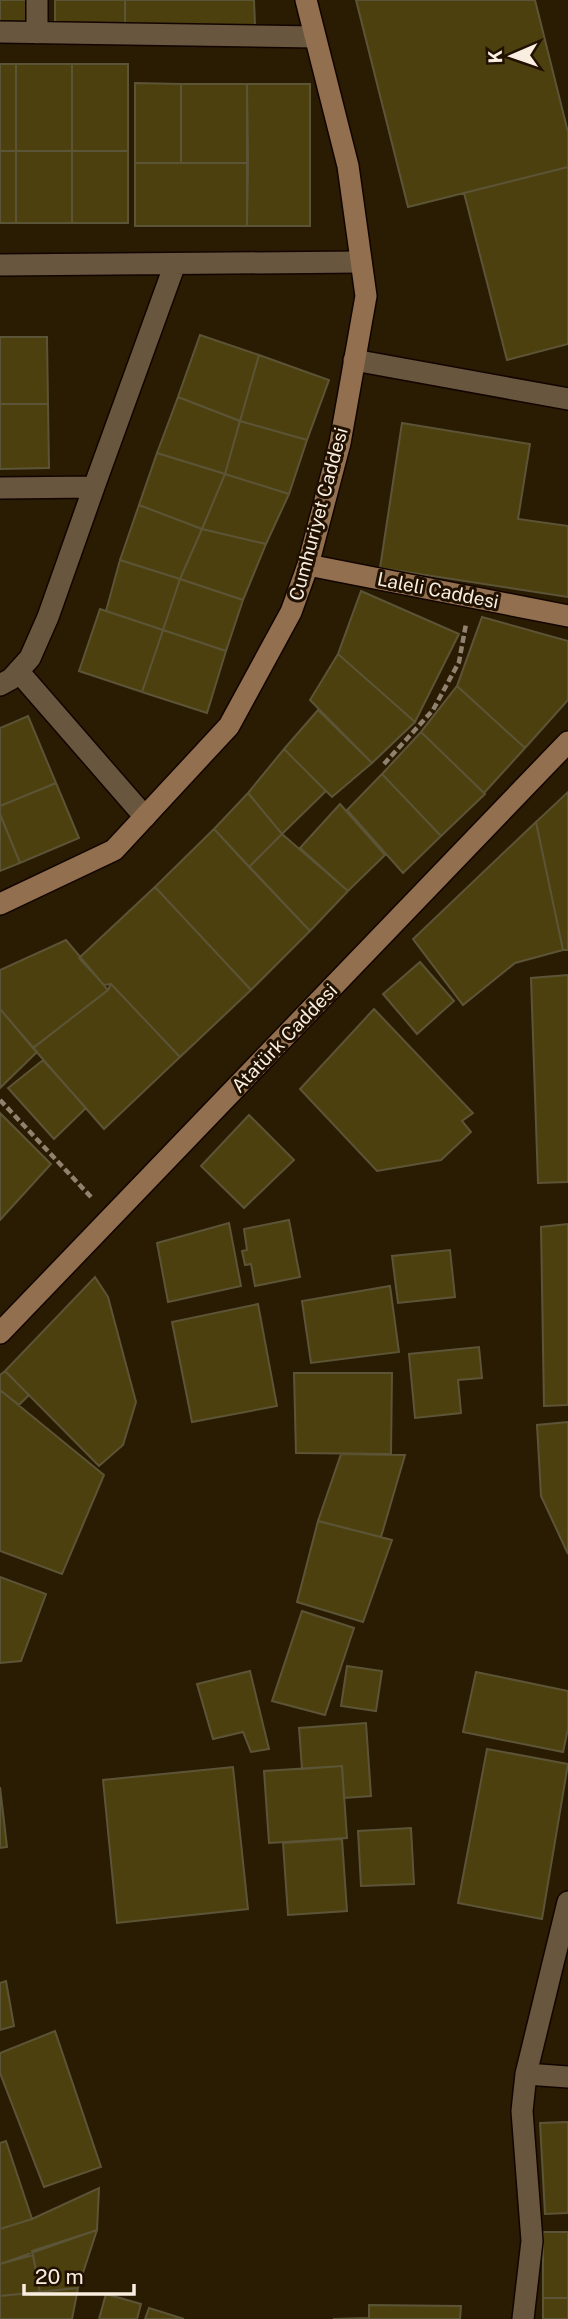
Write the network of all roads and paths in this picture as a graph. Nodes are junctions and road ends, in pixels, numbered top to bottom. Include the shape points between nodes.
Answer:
1 (37, 0) edge
2 (306, 0) edge
3 (0, 33) edge
4 (37, 33) junction
5 (315, 37) junction
6 (361, 262) junction
7 (175, 264) junction
8 (0, 265) edge
9 (354, 360) junction
10 (568, 399) edge
11 (94, 487) junction
12 (0, 488) edge
13 (308, 565) junction
14 (472, 596) junction
15 (568, 616) edge
16 (18, 671) junction
17 (0, 685) edge
18 (568, 742) edge
19 (384, 764) dead end
20 (145, 817) junction
21 (0, 904) edge
22 (0, 1100) edge
23 (111, 1218) junction
24 (0, 1333) edge
25 (568, 1902) edge
26 (526, 2074) junction
27 (568, 2077) edge
28 (523, 2319) edge

1 - 4 street
2 - 5 street, Cumhuriyet Caddesi
3 - 4 street
4 - 5 street
5 - 6 street, Cumhuriyet Caddesi via 348,166
6 - 7 street
6 - 9 street, Cumhuriyet Caddesi via 366,296
7 - 8 street
7 - 11 street
9 - 10 street
9 - 13 street, Cumhuriyet Caddesi via 340,443
11 - 12 street
11 - 16 street via 48,617 30,659
13 - 14 street, Laleli Caddesi
13 - 20 street, Cumhuriyet Caddesi via 291,612 229,726
14 - 15 street, Laleli Caddesi
14 - 19 path via 459,662 433,710
16 - 17 street
16 - 20 street
18 - 23 street, Atatürk Caddesi
20 - 21 street, Cumhuriyet Caddesi via 114,850
22 - 23 path
23 - 24 street, Atatürk Caddesi
25 - 26 street
26 - 27 street
26 - 28 street via 522,2111 532,2241

